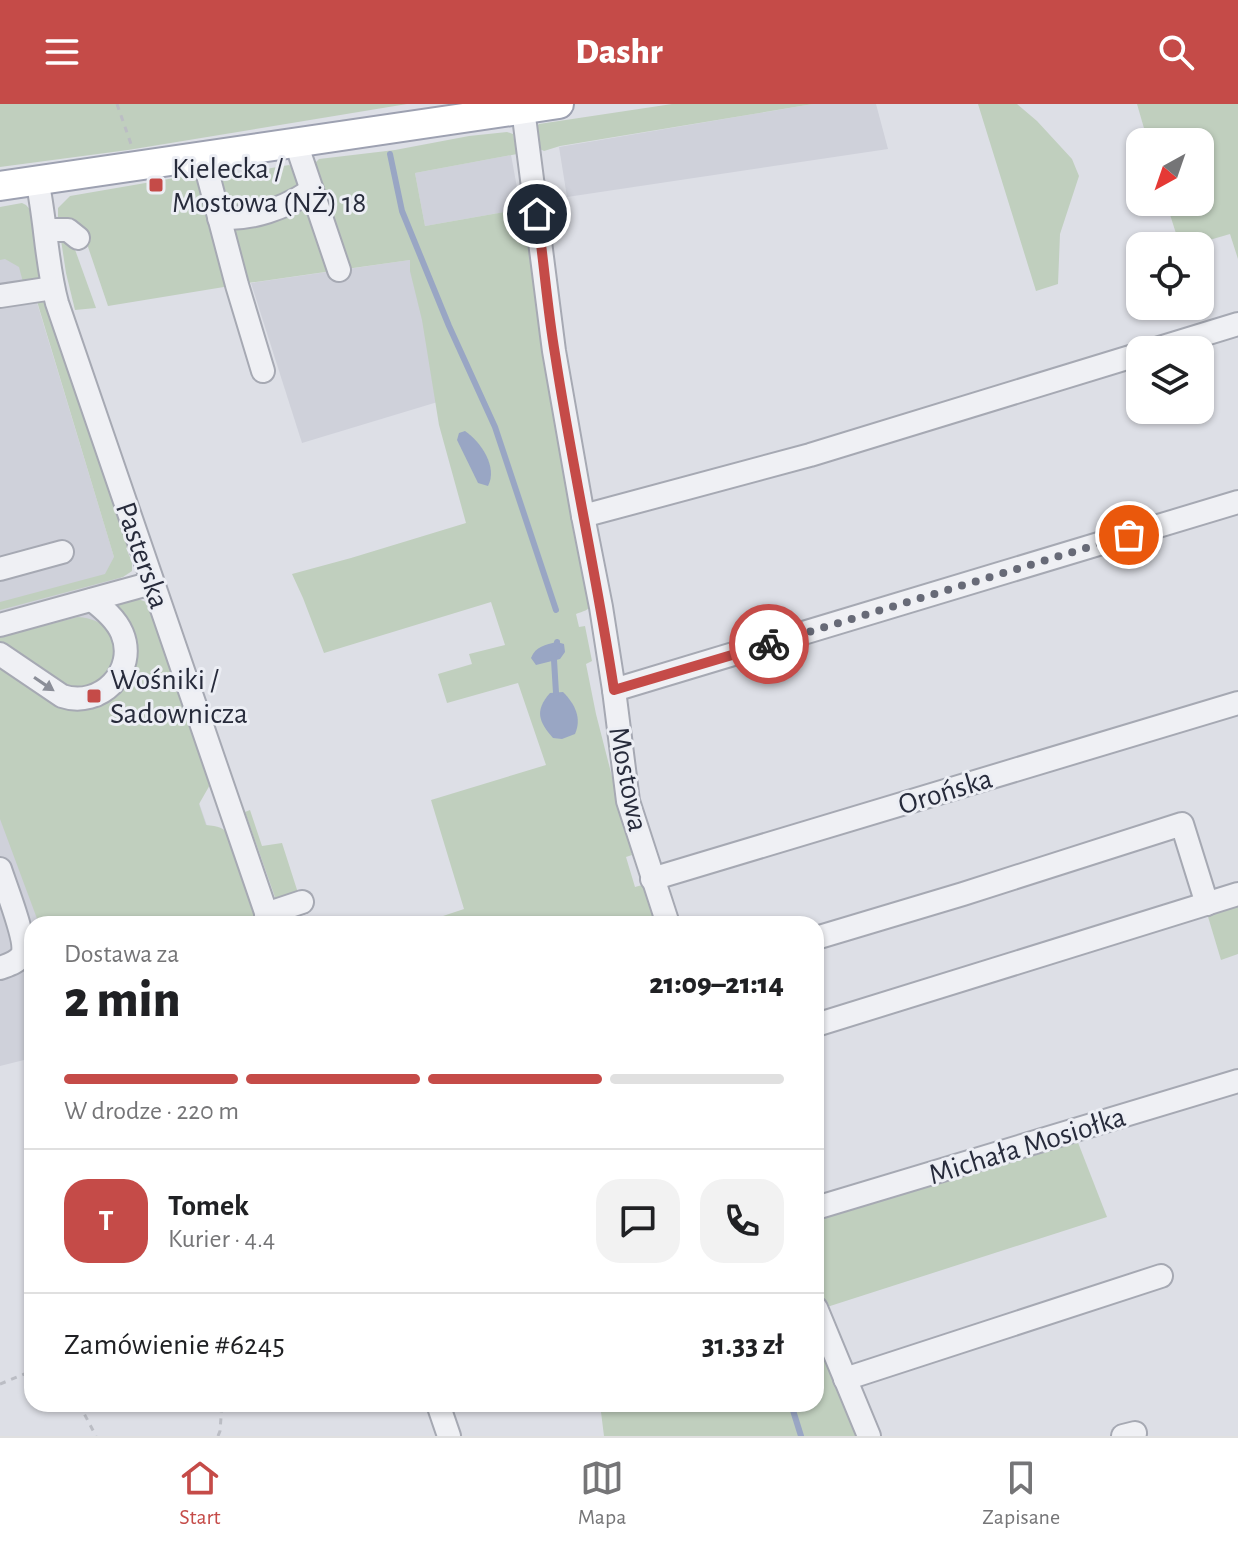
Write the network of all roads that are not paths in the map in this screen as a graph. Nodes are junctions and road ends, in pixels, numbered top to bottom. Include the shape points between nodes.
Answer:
1 (559, 104) edge
2 (523, 109) junction
3 (296, 143) junction
4 (203, 156) junction
5 (37, 180) junction
6 (0, 186) edge
7 (312, 190) junction
8 (219, 218) junction
9 (46, 230) junction
10 (78, 238) dead end
11 (339, 270) dead end
12 (53, 288) junction
13 (0, 296) edge
14 (1238, 324) edge
15 (1199, 336) edge
16 (1126, 358) edge
17 (263, 371) dead end
18 (1238, 502) edge
19 (583, 516) junction
20 (62, 552) dead end
21 (0, 569) edge
22 (152, 583) junction
23 (92, 600) junction
24 (0, 625) edge
25 (0, 654) edge
26 (614, 690) junction
27 (1238, 703) edge
28 (0, 869) edge
29 (652, 879) junction
30 (1238, 894) edge
31 (302, 902) dead end
32 (1207, 904) junction
33 (267, 916) edge
34 (274, 916) edge
35 (665, 916) edge
36 (824, 936) edge
37 (0, 968) edge
38 (824, 1023) edge
39 (1238, 1081) edge
40 (824, 1206) edge
41 (1161, 1276) dead end
42 (824, 1328) edge
43 (845, 1379) junction
44 (441, 1412) edge
45 (449, 1436) edge
46 (869, 1436) edge

1 - 2 main road
2 - 3 main road
2 - 19 street, Mostowa via 554,351
3 - 4 main road
3 - 7 street
4 - 5 main road
4 - 8 street
5 - 6 main road
5 - 9 street, Pasterska
7 - 8 street via 269,211
7 - 11 street
8 - 17 street
9 - 10 street via 68,230
9 - 12 street, Pasterska
12 - 13 street
12 - 22 street, Pasterska
14 - 15 street
16 - 19 street via 810,455
18 - 26 street
19 - 26 street, Mostowa
20 - 21 street
22 - 23 street
22 - 33 street, Pasterska
23 - 24 street
25 -> 23 street via 73,700 104,691 121,675 125,644 116,622
26 - 29 street, Mostowa via 628,801
27 - 29 street, Orońska
28 - 37 street via 23,954
29 - 35 street, Mostowa
30 - 32 street
31 - 34 street
32 - 36 street via 1182,824
32 - 38 street
39 - 40 street, Michała Mosiołka
41 - 43 street
42 - 43 street
43 - 46 street
44 - 45 street

